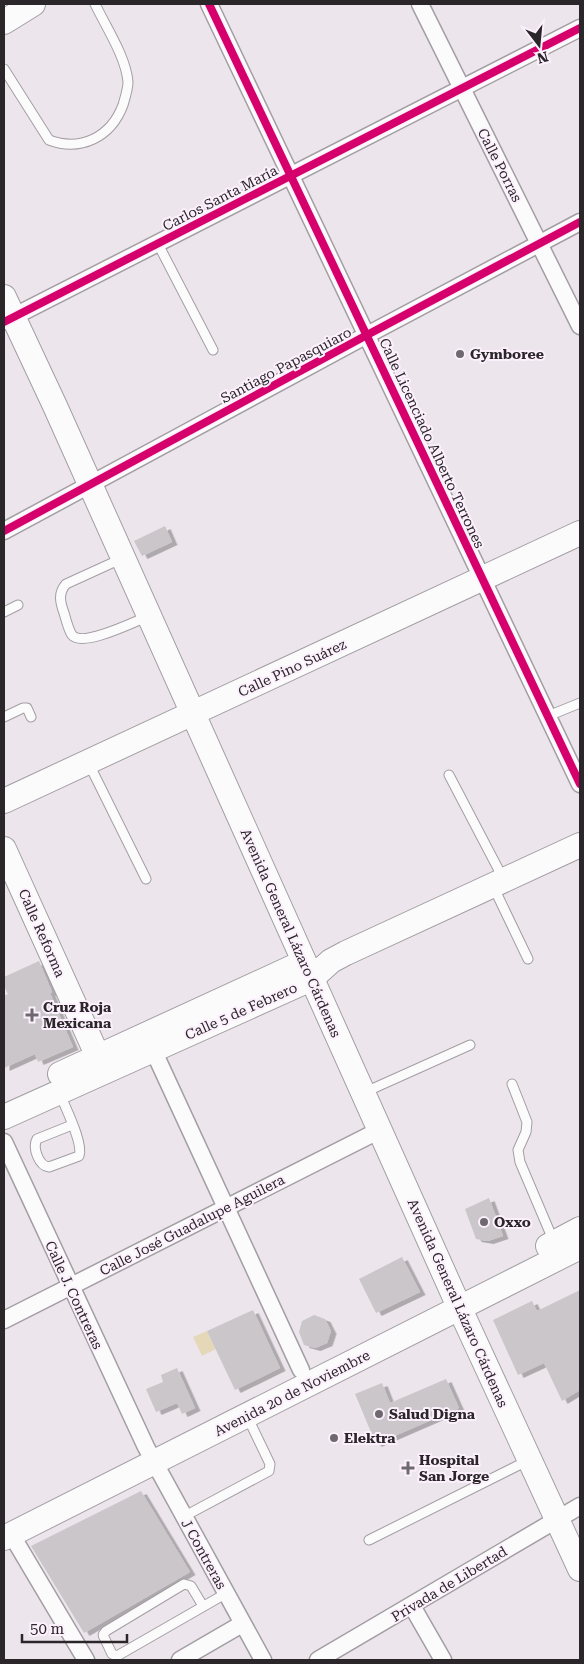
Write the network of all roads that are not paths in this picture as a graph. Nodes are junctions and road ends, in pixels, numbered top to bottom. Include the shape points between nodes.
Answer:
1 (33, 4) edge
2 (95, 4) edge
3 (209, 4) edge
4 (420, 4) edge
5 (4, 22) edge
6 (580, 28) edge
7 (4, 69) edge
8 (461, 89) junction
9 (291, 176) junction
10 (580, 222) edge
11 (158, 244) junction
12 (541, 244) junction
13 (7, 312) edge
14 (580, 326) edge
15 (367, 335) junction
16 (213, 350) dead end
17 (90, 485) junction
18 (4, 531) edge
19 (580, 533) edge
20 (123, 558) junction
21 (483, 580) junction
22 (18, 605) dead end
23 (4, 612) edge
24 (149, 616) junction
25 (580, 703) edge
26 (193, 714) junction
27 (548, 716) junction
28 (4, 717) edge
29 (31, 718) dead end
30 (88, 762) junction
31 (449, 775) dead end
32 (580, 784) edge
33 (4, 801) edge
34 (580, 845) edge
35 (4, 849) edge
36 (146, 879) dead end
37 (498, 883) junction
38 (528, 959) dead end
39 (308, 971) junction
40 (150, 1043) junction
41 (470, 1045) dead end
42 (101, 1064) junction
43 (512, 1084) dead end
44 (56, 1085) junction
45 (363, 1094) junction
46 (4, 1099) edge
47 (4, 1117) edge
48 (72, 1125) junction
49 (380, 1130) junction
50 (4, 1142) edge
51 (226, 1208) junction
52 (580, 1229) edge
53 (554, 1242) junction
54 (580, 1247) edge
55 (70, 1286) junction
56 (457, 1301) junction
57 (4, 1320) edge
58 (301, 1370) junction
59 (247, 1415) junction
60 (150, 1455) junction
61 (530, 1460) junction
62 (580, 1506) edge
63 (184, 1517) junction
64 (557, 1519) junction
65 (5, 1532) edge
66 (369, 1540) dead end
67 (580, 1569) edge
68 (225, 1594) junction
69 (203, 1606) junction
70 (412, 1606) junction
71 (242, 1624) junction
72 (86, 1660) edge
73 (180, 1660) edge
74 (263, 1660) edge
75 (318, 1660) edge
76 (442, 1660) edge

1 - 5 main road
2 - 7 lane via 121,58 128,83 118,118 108,130 78,144 48,140
3 - 9 street, Calle Licenciado Alberto Terrones
4 - 8 street, Calle Porras
6 - 8 street, Carlos Santa María
8 - 9 street, Carlos Santa María
8 - 12 street, Calle Porras
9 - 11 street, Carlos Santa María
9 - 15 street, Calle Licenciado Alberto Terrones
10 - 12 street, Santiago Papasquiaro
11 - 13 street, Carlos Santa María
11 - 16 lane
12 - 14 street, Calle Porras
12 - 15 street, Santiago Papasquiaro
13 - 17 main road, Avenida General Lázaro Cárdenas
15 - 17 street, Santiago Papasquiaro
15 - 21 street, Calle Licenciado Alberto Terrones
17 - 18 street, Santiago Papasquiaro
17 - 20 main road, Avenida General Lázaro Cárdenas
19 - 21 main road, Calle Pino Suárez
20 - 24 main road, Avenida General Lázaro Cárdenas
20 - 24 lane via 63,587 60,603 72,635 92,639
21 - 26 main road, Calle Pino Suárez
21 - 27 street, Calle Licenciado Alberto Terrones
22 - 23 lane
24 - 26 main road, Avenida General Lázaro Cárdenas
25 - 27 lane
26 - 30 main road, Calle Pino Suárez
26 - 39 main road, Avenida General Lázaro Cárdenas
27 - 32 street, Calle Licenciado Alberto Terrones
28 - 29 lane via 27,708
30 - 33 main road, Calle Pino Suárez
30 - 36 lane
31 - 37 lane
34 - 37 main road, Calle 5 de Febrero
35 - 42 main road, Calle Reforma
37 - 38 lane
37 - 39 main road, Calle 5 de Febrero
39 - 40 main road, Calle 5 de Febrero
39 - 45 main road, Avenida General Lázaro Cárdenas
40 - 42 main road, Calle 5 de Febrero
40 - 51 street
41 - 45 lane
42 - 44 main road, Calle 5 de Febrero
43 - 53 lane via 527,1122 518,1150 520,1162
44 - 46 main road, Calle 5 de Febrero
44 - 47 main road, Calle 5 de Febrero
44 - 48 lane
45 - 49 main road, Avenida General Lázaro Cárdenas
48 - 48 lane via 37,1139 35,1147 43,1165 49,1167 79,1156 80,1147
49 - 51 street, Calle José Guadalupe Aguilera
49 - 56 main road, Avenida General Lázaro Cárdenas
50 - 55 street, Calle J. Contreras
51 - 55 street, Calle José Guadalupe Aguilera
51 - 58 street
52 - 53 main road, Avenida 20 de Noviembre
53 - 56 main road, Avenida 20 de Noviembre
54 - 56 main road, Avenida 20 de Noviembre
55 - 57 street, Calle José Guadalupe Aguilera
55 - 60 street, Calle J. Contreras
56 - 58 main road, Avenida 20 de Noviembre
56 - 59 main road, Avenida 20 de Noviembre
56 - 61 main road, Avenida General Lázaro Cárdenas
58 - 60 main road, Avenida 20 de Noviembre
59 - 60 main road, Avenida 20 de Noviembre
59 - 63 lane via 270,1464 269,1472
60 - 63 street, J Contreras
60 - 65 main road, Avenida 20 de Noviembre
61 - 64 main road, Avenida General Lázaro Cárdenas
61 - 66 lane
62 - 64 street, Privada de Libertad
63 - 68 street, J Contreras
64 - 67 main road, Avenida General Lázaro Cárdenas
64 - 70 street, Privada de Libertad
65 - 72 street via 18,1544
68 - 69 lane
68 - 71 street, J Contreras
69 - 69 lane via 118,1656 112,1654 102,1635 184,1584 191,1586
70 - 75 street, Privada de Libertad
70 - 76 street
71 - 73 street
71 - 74 street, J Contreras

